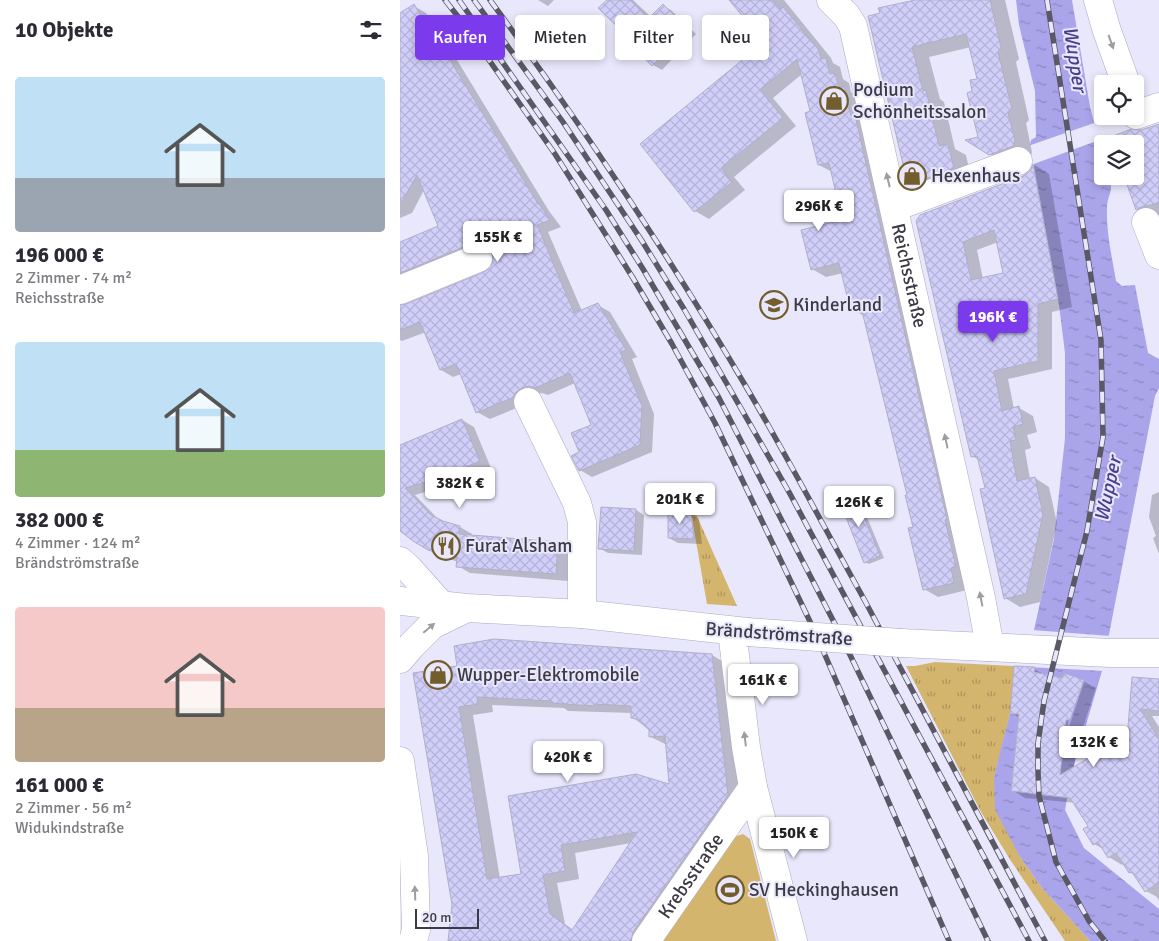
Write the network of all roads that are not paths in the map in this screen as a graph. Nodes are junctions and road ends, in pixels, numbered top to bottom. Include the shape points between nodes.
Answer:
1 (831, 0) edge
2 (1098, 0) edge
3 (1123, 75) edge
4 (1159, 107) edge
5 (1144, 112) edge
6 (1018, 161) dead end
7 (895, 207) junction
8 (1146, 222) dead end
9 (1159, 255) edge
10 (478, 258) dead end
11 (400, 290) edge
12 (528, 402) dead end
13 (400, 562) edge
14 (400, 601) edge
15 (454, 606) junction
16 (582, 614) junction
17 (740, 632) junction
18 (990, 648) junction
19 (1159, 653) edge
20 (400, 659) edge
21 (400, 761) edge
22 (753, 787) junction
23 (413, 941) edge
24 (646, 941) edge
25 (793, 941) edge

7 -> 1 street, Reichsstraße via 853,26
2 -> 3 street
4 - 5 street
6 - 7 street
18 -> 7 street, Reichsstraße
8 - 9 street
10 - 11 street
12 - 16 street via 582,522
13 - 15 street
14 - 15 street, Brändströmstraße
15 - 16 street, Brändströmstraße
20 -> 15 street
16 - 17 street, Brändströmstraße
17 - 18 street, Brändströmstraße, bridge
22 -> 17 street via 746,747
18 - 19 street, Brändströmstraße
23 -> 21 street via 416,930 414,856
22 - 24 street, Krebsstraße
22 - 25 street

